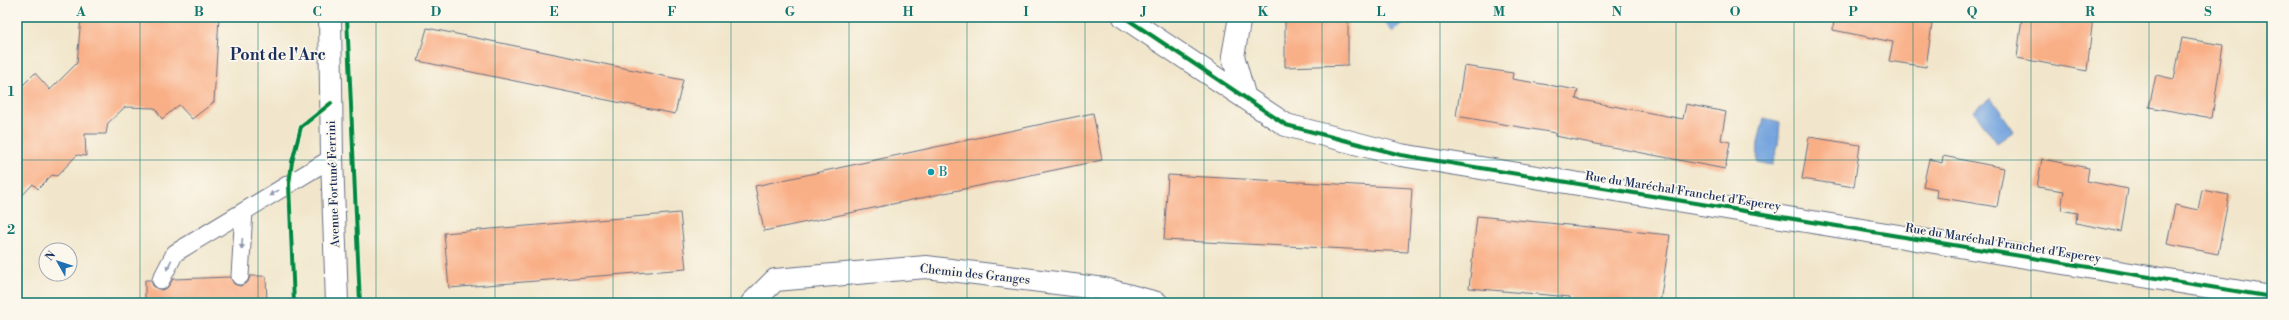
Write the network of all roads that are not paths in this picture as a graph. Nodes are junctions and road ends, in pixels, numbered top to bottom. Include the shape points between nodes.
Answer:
1 (330, 17) edge
2 (1124, 17) edge
3 (1240, 17) edge
4 (1245, 98) junction
5 (332, 158) junction
6 (244, 211) junction
7 (240, 276) dead end
8 (161, 280) dead end
9 (2272, 297) edge
10 (337, 303) edge
11 (752, 303) edge
12 (1157, 303) edge

1 - 5 street, Avenue Fortuné Ferrini
2 - 4 street, Rue du Maréchal Franchet d'Esperey
3 - 4 street via 1233,56
4 - 9 street, Rue du Maréchal Franchet d'Esperey via 1286,125 1401,155
5 -> 6 lane
5 - 10 street, Avenue Fortuné Ferrini
6 -> 7 lane
6 -> 8 lane via 174,253
11 - 12 street, Chemin des Granges via 775,280 926,267 1105,289

